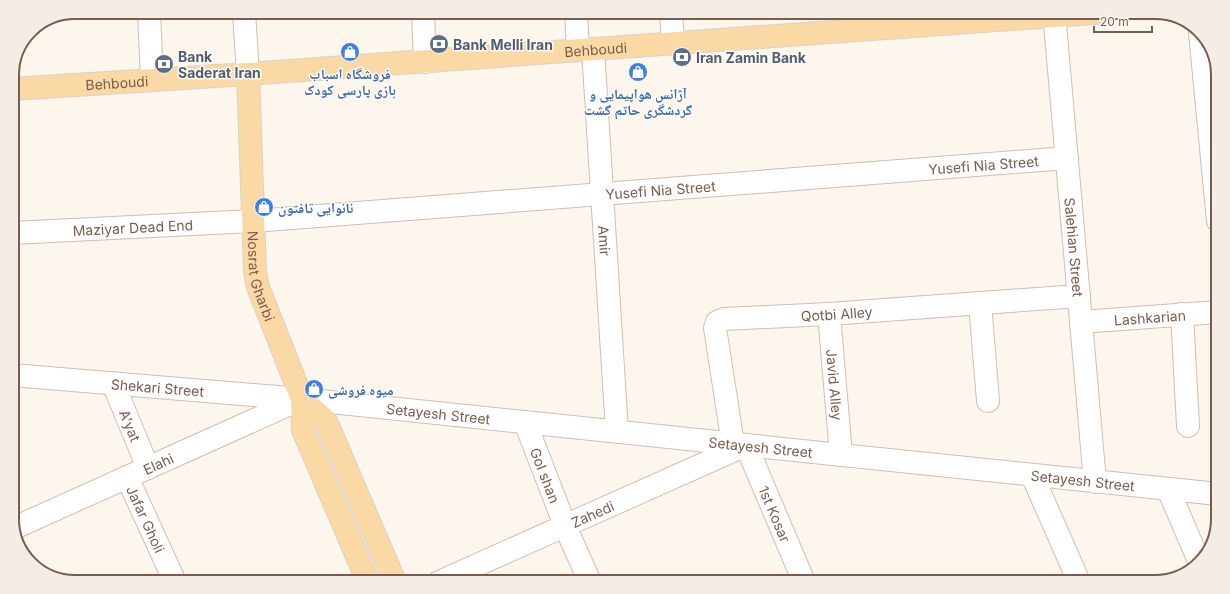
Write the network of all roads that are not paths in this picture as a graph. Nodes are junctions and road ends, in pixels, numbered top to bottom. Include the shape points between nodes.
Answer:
1 (149, 19) edge
2 (244, 19) edge
3 (423, 19) edge
4 (578, 19) edge
5 (671, 19) edge
6 (903, 19) edge
7 (1054, 19) edge
8 (1201, 43) edge
9 (673, 44) junction
10 (585, 50) junction
11 (425, 62) junction
12 (248, 74) junction
13 (152, 80) junction
14 (19, 89) edge
15 (1211, 148) edge
16 (1067, 158) junction
17 (602, 194) junction
18 (253, 221) junction
19 (19, 233) edge
20 (1079, 296) junction
21 (980, 303) junction
22 (1211, 312) edge
23 (829, 314) junction
24 (1182, 314) junction
25 (1081, 322) junction
26 (19, 376) edge
27 (113, 383) junction
28 (302, 399) junction
29 (988, 401) dead end
30 (525, 422) junction
31 (1188, 426) dead end
32 (617, 432) junction
33 (739, 444) junction
34 (841, 455) junction
35 (148, 468) junction
36 (1032, 475) junction
37 (127, 477) junction
38 (1095, 482) junction
39 (1168, 489) junction
40 (1211, 493) edge
41 (19, 526) edge
42 (566, 526) junction
43 (1197, 557) edge
44 (1076, 574) dead end
45 (172, 575) edge
46 (365, 575) edge
47 (392, 575) edge
48 (455, 575) edge
49 (587, 575) edge
50 (801, 575) edge

1 - 13 street
2 - 12 street
3 - 11 street
4 - 10 street, Amir
5 - 9 street
6 - 9 main road, Behboudi
7 - 16 street, Salehian Street
8 - 15 street
9 - 10 main road, Behboudi
10 - 11 main road, Behboudi
10 - 17 street, Amir
11 - 12 main road, Behboudi
12 - 13 main road, Behboudi
12 - 18 main road, Nosrat Gharbi
13 - 14 main road, Behboudi
16 - 17 street, Yusefi Nia Street
16 - 20 street, Salehian Street
17 - 18 street, Yusefi Nia Street
17 - 32 street, Amir
18 - 19 street, Maziyar Dead End
18 - 28 main road, Nosrat Gharbi via 258,287
20 - 21 street, Qotbi Alley
20 - 25 street, Salehian Street
21 - 23 street, Qotbi Alley
21 - 29 street
22 - 24 street, Lashkarian
23 - 33 street, Qotbi Alley via 724,319 718,322 715,328
23 - 34 street, Javid Alley
24 - 25 street, Lashkarian
24 - 31 street
25 - 38 street, Salehian Street
26 - 27 street, Shekari Street
27 - 28 street, Shekari Street
27 - 35 street, A'yat
28 - 30 street, Setayesh Street
28 - 35 street, Elahi
28 - 46 main road, Nosrat Gharbi via 303,430
28 - 47 main road, Nosrat Gharbi via 326,421
30 - 32 street, Setayesh Street
30 - 42 street, Gol shan
32 - 33 street, Setayesh Street
33 - 34 street, Setayesh Street
33 - 42 street, Zahedi
33 - 50 street, 1st Kosar
34 - 36 street, Setayesh Street
35 - 37 street, Elahi
36 - 38 street, Setayesh Street
36 - 44 street
37 - 41 street, Elahi
37 - 45 street, Jafar Gholi
38 - 39 street, Setayesh Street
39 - 40 street, Setayesh Street
39 - 43 street
42 - 48 street, Zahedi
42 - 49 street, Gol shan

